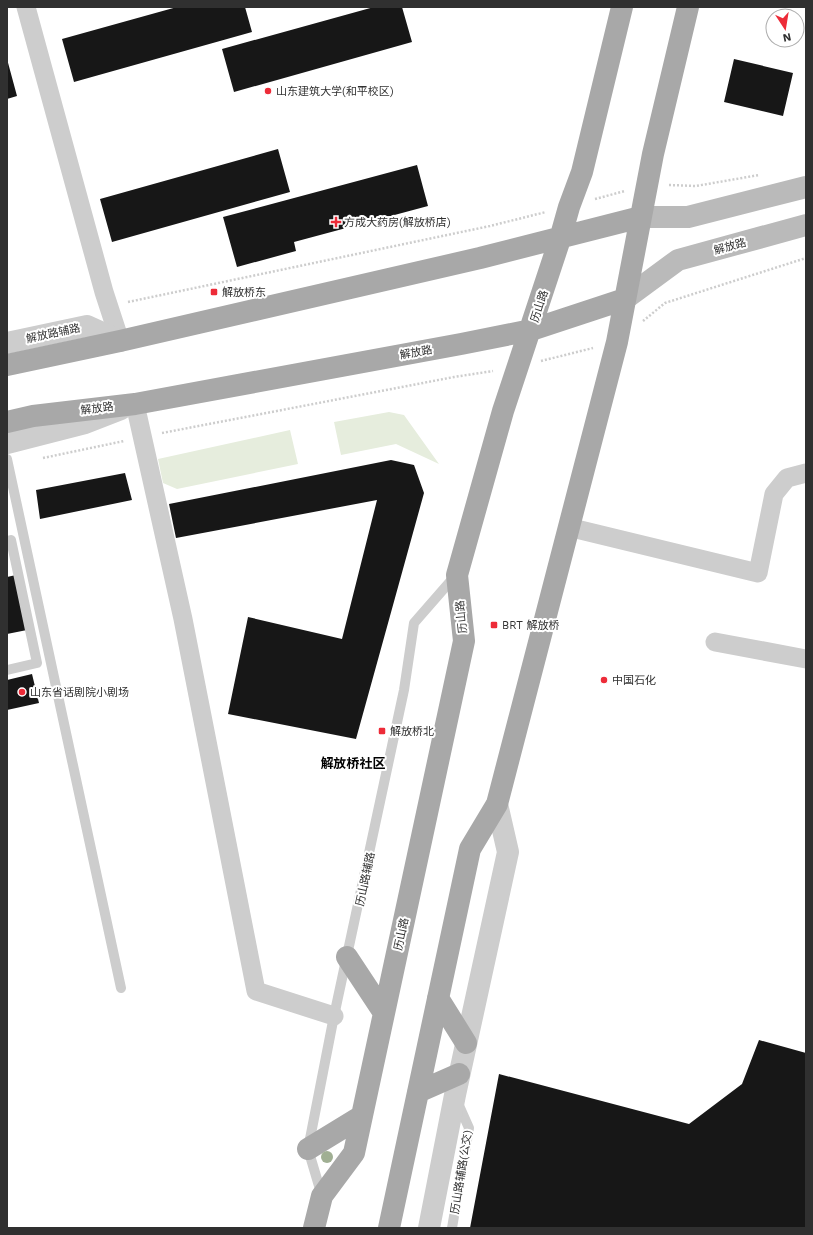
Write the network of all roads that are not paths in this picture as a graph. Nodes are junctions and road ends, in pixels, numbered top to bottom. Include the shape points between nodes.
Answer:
1 (26, 7) edge
2 (622, 7) edge
3 (688, 7) edge
4 (806, 187) edge
5 (641, 217) junction
6 (806, 225) edge
7 (560, 239) junction
8 (626, 300) junction
9 (531, 330) junction
10 (120, 341) junction
11 (7, 343) edge
12 (7, 365) edge
13 (135, 404) junction
14 (7, 422) edge
15 (7, 443) edge
16 (7, 459) edge
17 (806, 473) edge
18 (568, 527) junction
19 (7, 541) edge
20 (457, 575) junction
21 (716, 642) dead end
22 (806, 659) edge
23 (7, 670) edge
24 (497, 804) junction
25 (347, 957) junction
26 (121, 988) dead end
27 (438, 998) junction
28 (384, 1012) junction
29 (334, 1016) junction
30 (466, 1043) junction
31 (459, 1074) junction
32 (418, 1092) junction
33 (454, 1095) junction
34 (362, 1116) junction
35 (308, 1149) junction
36 (322, 1196) junction
37 (314, 1228) edge
38 (389, 1228) edge
39 (429, 1228) edge
40 (452, 1228) edge

1 - 10 street
2 - 7 main road, 历山路 via 582,172
3 - 5 main road
4 - 5 main road via 688,217
5 - 7 main road
5 - 8 main road
6 - 8 main road, 解放路 via 678,260
7 - 9 main road, 历山路
7 - 10 main road
8 - 9 main road, 解放路
8 - 18 main road
9 - 13 main road, 解放路
9 - 20 main road, 历山路 via 503,411
10 - 11 street, 解放路辅路 via 87,326
10 - 12 main road
13 - 14 main road, 解放路 via 32,416
13 - 15 street via 85,423
13 - 29 street via 183,619 256,991
16 - 26 lane
17 - 18 street via 787,478 774,494 758,573
18 - 24 main road
19 - 23 lane via 11,540 37,663
20 - 25 lane, 历山路辅路 via 414,623 404,690
20 - 28 main road, 历山路 via 464,641
21 - 22 street
24 - 27 main road via 470,849
24 - 30 street via 508,852
25 - 28 main road
25 - 29 lane, 历山路辅路
27 - 30 main road
27 - 32 main road
28 - 34 main road, 历山路
29 - 35 lane, 历山路辅路
30 - 31 street
31 - 32 main road
31 - 33 street
32 - 38 main road
33 - 39 street
33 - 40 lane, 历山路辅路(公交) via 469,1128
34 - 35 main road
34 - 36 main road, 历山路 via 354,1152
35 - 36 lane, 历山路辅路
36 - 37 main road, 历山路

